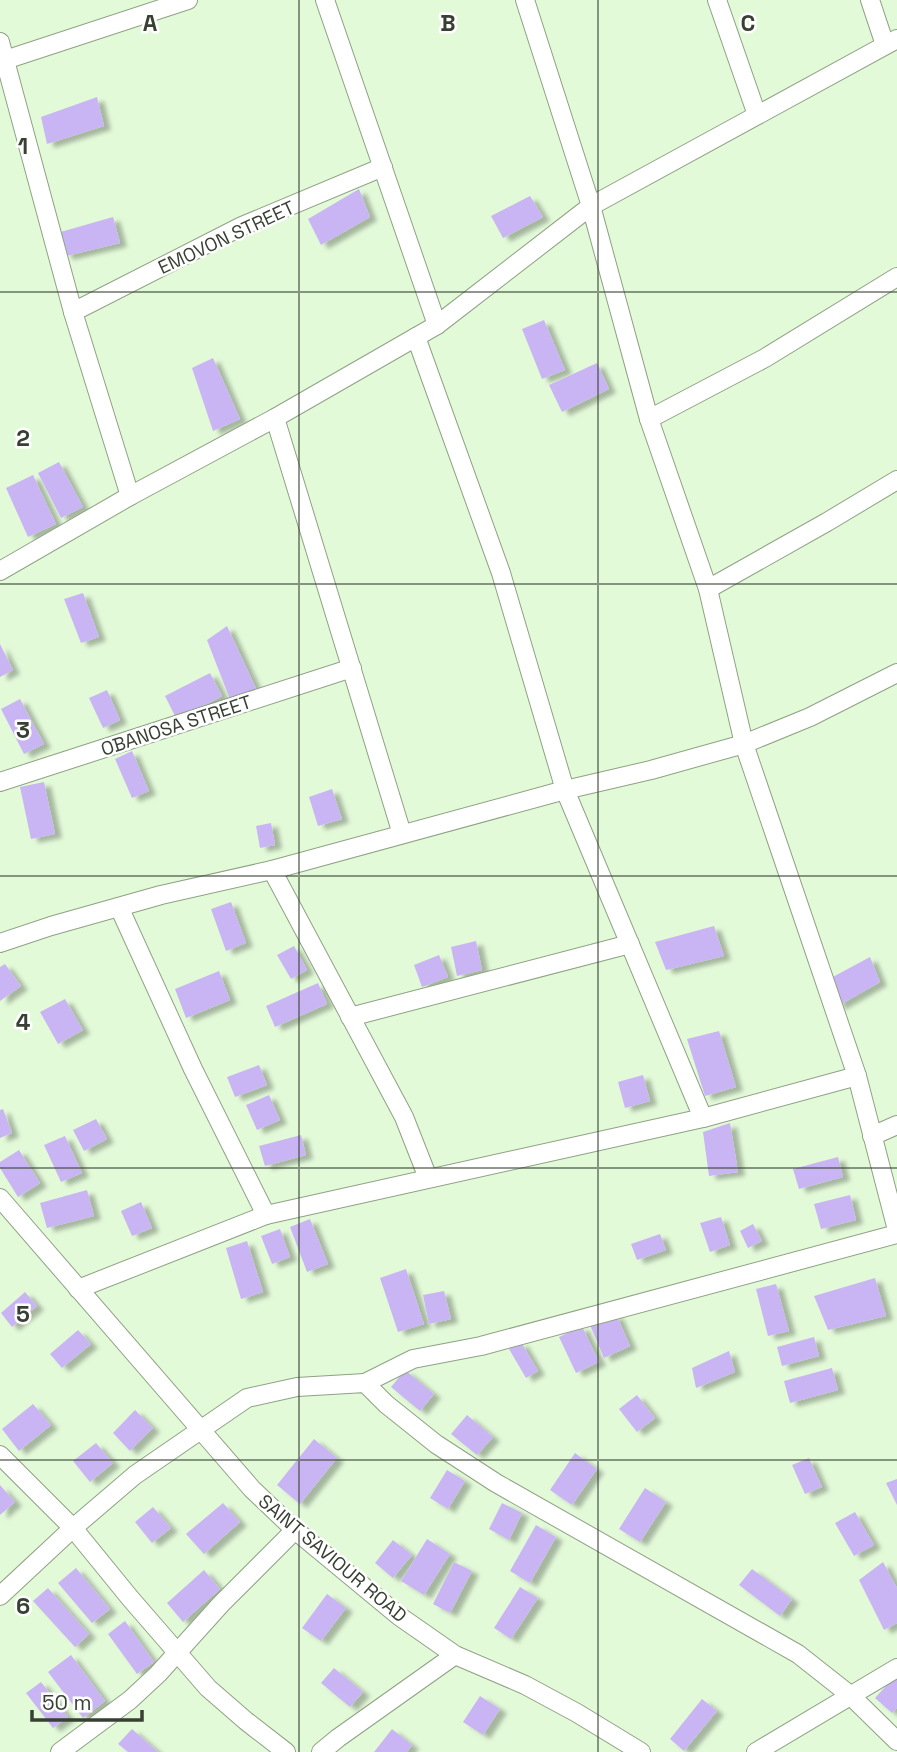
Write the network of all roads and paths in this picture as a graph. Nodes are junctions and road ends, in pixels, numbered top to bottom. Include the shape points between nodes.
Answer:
1 (188, 0) edge
2 (325, 0) edge
3 (524, 0) edge
4 (717, 0) edge
5 (870, 0) edge
6 (0, 42) edge
7 (891, 42) edge
8 (5, 60) junction
9 (757, 115) junction
10 (383, 167) junction
11 (591, 206) junction
12 (897, 277) edge
13 (73, 312) junction
14 (436, 325) junction
15 (416, 337) junction
16 (275, 418) junction
17 (649, 419) junction
18 (897, 480) edge
19 (130, 496) junction
20 (0, 571) edge
21 (708, 589) junction
22 (352, 668) junction
23 (897, 673) edge
24 (744, 744) junction
25 (0, 782) edge
26 (565, 790) junction
27 (402, 834) junction
28 (272, 870) junction
29 (119, 907) junction
30 (0, 943) edge
31 (630, 944) junction
32 (350, 1017) junction
33 (857, 1076) junction
34 (703, 1118) junction
35 (897, 1125) edge
36 (872, 1136) junction
37 (428, 1178) junction
38 (0, 1198) edge
39 (266, 1215) junction
40 (897, 1232) edge
41 (78, 1289) junction
42 (365, 1383) junction
43 (200, 1430) junction
44 (0, 1455) edge
45 (73, 1528) junction
46 (295, 1530) junction
47 (0, 1596) edge
48 (177, 1653) junction
49 (455, 1655) junction
50 (897, 1668) edge
51 (850, 1695) junction
52 (897, 1741) edge
53 (60, 1752) edge
54 (286, 1752) edge
55 (321, 1752) edge
56 (640, 1752) edge
57 (756, 1752) edge

1 - 8 street
2 - 10 street
3 - 11 street
4 - 9 street
5 - 7 street
6 - 8 street
7 - 9 street
8 - 13 street
9 - 11 street
10 - 13 street, EMOVON STREET via 242,226
10 - 14 street
11 - 14 street
11 - 17 street
12 - 17 street via 765,358
13 - 19 street
14 - 15 street
15 - 16 street
15 - 26 street via 501,573
16 - 19 street
16 - 22 street
17 - 21 street
18 - 21 street
19 - 20 street
21 - 24 street
22 - 25 street, OBANOSA STREET
22 - 27 street
23 - 24 street
24 - 26 street
24 - 33 street
26 - 27 street
26 - 31 street
27 - 28 street
28 - 29 street
28 - 32 street
29 - 30 street
29 - 39 street
31 - 32 street
31 - 34 street
32 - 37 street via 404,1117
33 - 34 street
33 - 36 street
34 - 37 street
35 - 36 street
36 - 40 street
37 - 39 street
38 - 41 street, SAINT SAVIOUR ROAD
39 - 41 street
40 - 42 street via 481,1346 413,1359
41 - 43 street, SAINT SAVIOUR ROAD
42 - 43 street via 298,1387 247,1398
42 - 51 street via 436,1444 496,1483 799,1654
43 - 45 street via 135,1475
43 - 46 street, SAINT SAVIOUR ROAD
44 - 45 street
45 - 47 street
45 - 48 street
46 - 48 street
46 - 49 street, SAINT SAVIOUR ROAD
48 - 53 street via 130,1700
48 - 54 street via 218,1696
49 - 55 street
49 - 56 street, SAINT SAVIOUR ROAD via 525,1685
50 - 51 street
51 - 52 street
51 - 57 street

